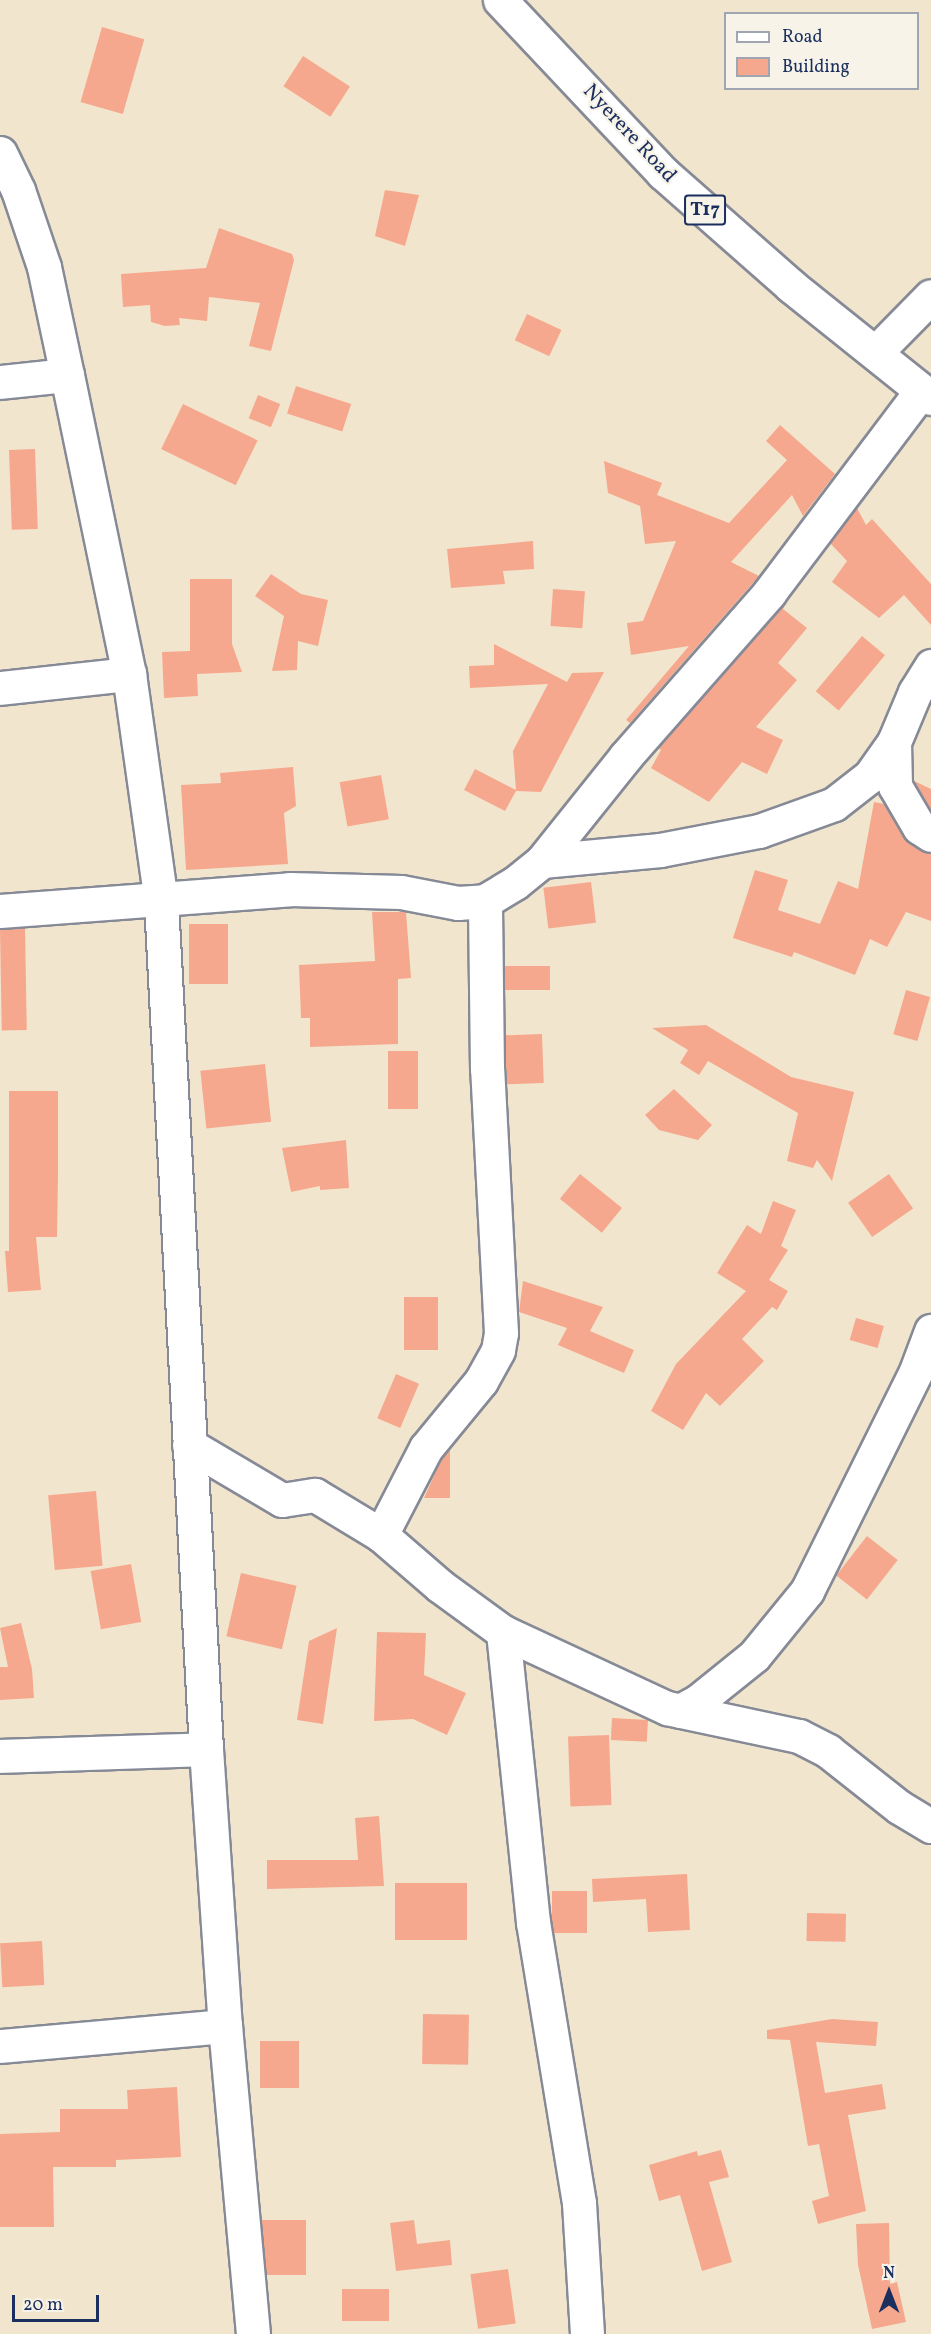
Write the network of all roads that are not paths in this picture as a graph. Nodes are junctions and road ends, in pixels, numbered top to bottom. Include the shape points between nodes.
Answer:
1 (500, 0) edge
2 (0, 153) edge
3 (931, 296) edge
4 (876, 352) junction
5 (67, 375) junction
6 (0, 382) edge
7 (926, 395) edge
8 (931, 666) edge
9 (129, 674) junction
10 (0, 688) edge
11 (894, 742) junction
12 (931, 835) edge
13 (542, 861) junction
14 (485, 901) junction
15 (161, 902) junction
16 (0, 912) edge
17 (931, 1331) edge
18 (189, 1445) junction
19 (381, 1535) junction
20 (503, 1632) junction
21 (680, 1711) junction
22 (206, 1749) junction
23 (0, 1756) edge
24 (931, 1826) edge
25 (225, 2026) junction
26 (0, 2046) edge
27 (254, 2334) edge
28 (587, 2334) edge

1 - 4 street, Nyerere Road / T17 via 663,173 790,286
2 - 5 street via 18,189 44,267
3 - 4 street
4 - 7 street, Nyerere Road / T17
5 - 6 street
5 - 9 street
7 - 13 street via 769,593 626,756
8 - 11 street via 915,692
9 - 10 street
9 - 15 street
11 - 12 street via 895,786 919,827
11 - 13 street via 870,776 834,804 795,820 660,850
13 - 14 street via 515,884
14 - 15 street via 458,903 402,892 290,889
14 - 19 street via 488,1069 501,1332 498,1350 481,1381 426,1449
15 - 16 street
15 - 18 street
17 - 21 street via 916,1371 807,1591 754,1656
18 - 19 street via 282,1500 315,1495
18 - 22 street
19 - 20 street via 440,1586
20 - 21 street via 641,1699
20 - 28 street via 533,1922 578,2191
21 - 24 street via 799,1736 828,1751 899,1807
22 - 23 street
22 - 25 street
25 - 26 street
25 - 27 street

